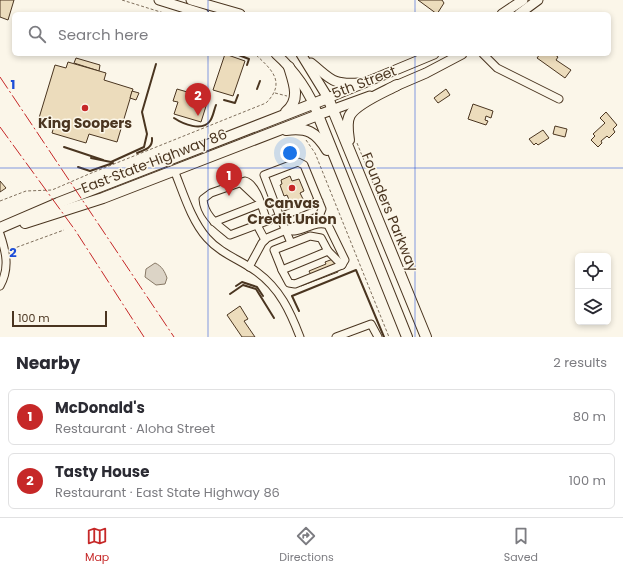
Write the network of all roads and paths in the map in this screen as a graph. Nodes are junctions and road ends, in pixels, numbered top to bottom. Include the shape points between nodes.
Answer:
1 (122, 0) edge
2 (159, 0) edge
3 (191, 0) edge
4 (523, 0) edge
5 (528, 0) edge
6 (538, 0) edge
7 (161, 12) edge
8 (198, 12) edge
9 (233, 12) edge
10 (505, 12) edge
11 (514, 12) edge
12 (522, 12) edge
13 (257, 56) edge
14 (278, 56) edge
15 (303, 56) edge
16 (303, 56) edge
17 (429, 56) edge
18 (446, 56) edge
19 (458, 56) edge
20 (485, 56) edge
21 (289, 67) junction
22 (368, 82) junction
23 (397, 85) junction
24 (383, 91) junction
25 (328, 98) junction
26 (559, 99) dead end
27 (314, 103) junction
28 (333, 109) junction
29 (318, 115) junction
30 (271, 120) junction
31 (272, 131) junction
32 (309, 131) junction
33 (351, 154) junction
34 (174, 170) junction
35 (341, 174) junction
36 (0, 201) edge
37 (318, 201) junction
38 (259, 202) junction
39 (280, 216) junction
40 (267, 221) junction
41 (214, 222) junction
42 (257, 225) junction
43 (0, 228) edge
44 (64, 230) dead end
45 (286, 230) junction
46 (0, 233) edge
47 (265, 240) junction
48 (291, 243) junction
49 (5, 251) junction
50 (328, 251) junction
51 (342, 265) junction
52 (249, 267) junction
53 (282, 270) junction
54 (0, 286) edge
55 (346, 335) edge
56 (300, 337) edge
57 (336, 337) edge
58 (378, 337) edge
59 (389, 337) edge
60 (407, 337) edge
61 (426, 337) edge

1 - 7 path
2 - 8 main road
3 - 9 main road
4 - 10 main road
5 - 11 main road
6 - 12 main road
13 - 36 path via 270,68 275,78 274,93 266,103 52,190 26,191
14 - 21 main road
15 - 22 main road via 334,82
16 - 25 main road
17 - 22 main road, 5th Street
18 - 24 main road
19 - 23 main road, 5th Street
20 - 26 street via 497,68
21 - 27 main road
21 - 30 highway via 295,92 294,102 286,112
22 - 25 main road, 5th Street
23 - 24 main road, 5th Street
23 - 33 highway via 362,104 350,115 347,126
24 - 28 main road, 5th Street
25 - 27 highway, 5th Street
25 - 28 highway, Founders Parkway
27 - 29 main road
27 - 30 highway, East State Highway 86
28 - 29 main road, 5th Street
28 - 33 highway, Founders Parkway
29 - 31 highway, East State Highway 86
29 - 35 highway
30 - 43 highway, East State Highway 86
31 - 32 highway via 303,128
31 - 34 highway, East State Highway 86
32 - 35 highway via 325,145
32 - 59 path via 305,141 315,153
33 - 61 highway, Founders Parkway
34 - 46 highway, East State Highway 86 via 103,198
34 - 52 street via 202,232 221,251
35 - 60 highway
37 - 39 street
37 - 39 street via 304,165 298,162 264,175
37 - 45 street via 322,209 320,214
38 - 40 street
38 - 41 street
38 - 41 street via 252,186 246,182 211,192 203,199 203,206
39 - 40 street
39 - 45 street
40 - 42 street
41 - 42 street via 230,234
42 - 47 street
44 - 49 path
45 - 47 street
45 - 48 street
45 - 51 street via 298,231 318,224 328,225 344,257
46 - 49 street
47 - 52 street
48 - 50 street via 310,236 318,236
48 - 53 street via 274,250
49 - 54 street via 5,277
50 - 51 street
50 - 53 street
51 - 53 street via 295,284 289,283
52 - 56 street via 278,290
55 - 57 street
55 - 58 street via 371,324

